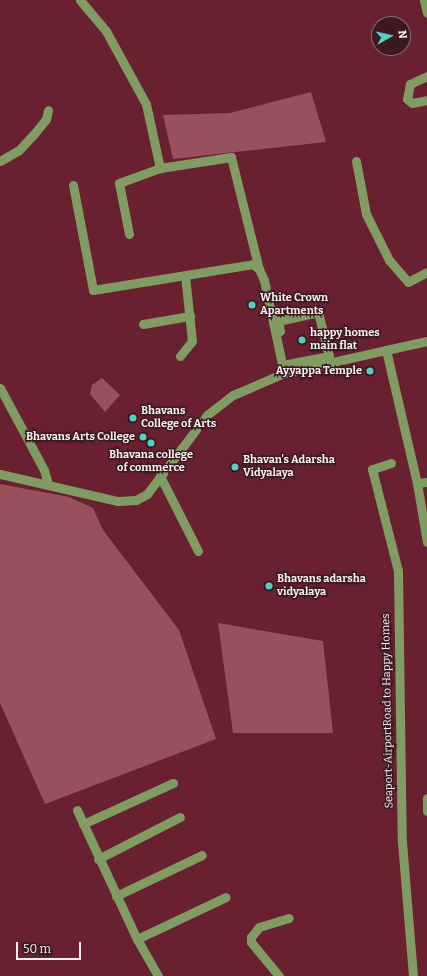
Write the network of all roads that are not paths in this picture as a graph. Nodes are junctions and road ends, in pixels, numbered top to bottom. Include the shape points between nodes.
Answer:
1 (80, 0) edge
2 (424, 0) edge
3 (427, 13) edge
4 (427, 76) edge
5 (427, 100) edge
6 (48, 110) dead end
7 (0, 161) edge
8 (356, 161) dead end
9 (160, 168) junction
10 (73, 185) dead end
11 (130, 234) dead end
12 (259, 269) junction
13 (427, 272) edge
14 (185, 275) junction
15 (190, 316) junction
16 (143, 324) dead end
17 (427, 341) edge
18 (386, 350) junction
19 (180, 356) dead end
20 (287, 370) junction
21 (0, 388) edge
22 (391, 463) dead end
23 (0, 474) edge
24 (160, 476) junction
25 (427, 482) edge
26 (417, 483) junction
27 (48, 484) junction
28 (427, 542) edge
29 (198, 551) dead end
30 (173, 783) dead end
31 (427, 798) edge
32 (77, 810) dead end
33 (427, 811) edge
34 (180, 817) dead end
35 (83, 824) junction
36 (202, 855) dead end
37 (98, 859) junction
38 (116, 896) junction
39 (226, 897) dead end
40 (289, 918) dead end
41 (137, 939) junction
42 (158, 976) edge
43 (279, 976) edge
44 (413, 976) edge

1 - 9 street via 106,31 146,104
2 - 3 street
4 - 5 street via 410,84 407,99 412,103
6 - 7 street via 46,119 19,150
8 - 13 street via 366,214 389,260 408,282
9 - 11 street via 119,183
9 - 12 street via 231,157
10 - 14 street via 93,290
12 - 14 street via 252,264
12 - 20 street
14 - 15 street
15 - 16 street
15 - 19 street via 192,341
17 - 18 street
18 - 20 street
18 - 26 street
20 - 20 street via 278,321 318,312 329,356
20 - 24 street via 233,395 207,415
21 - 27 street via 44,470
22 - 44 street, Seaport-AirportRoad to Happy Homes via 372,468 398,571 402,842
23 - 27 street
24 - 27 street via 147,494 136,500 118,502
24 - 29 street
25 - 26 street
26 - 28 street
30 - 35 street
31 - 33 street
32 - 35 street
34 - 37 street
35 - 37 street
36 - 38 street
37 - 38 street
38 - 41 street
39 - 41 street
40 - 43 street via 259,927 251,937 251,942
41 - 42 street

